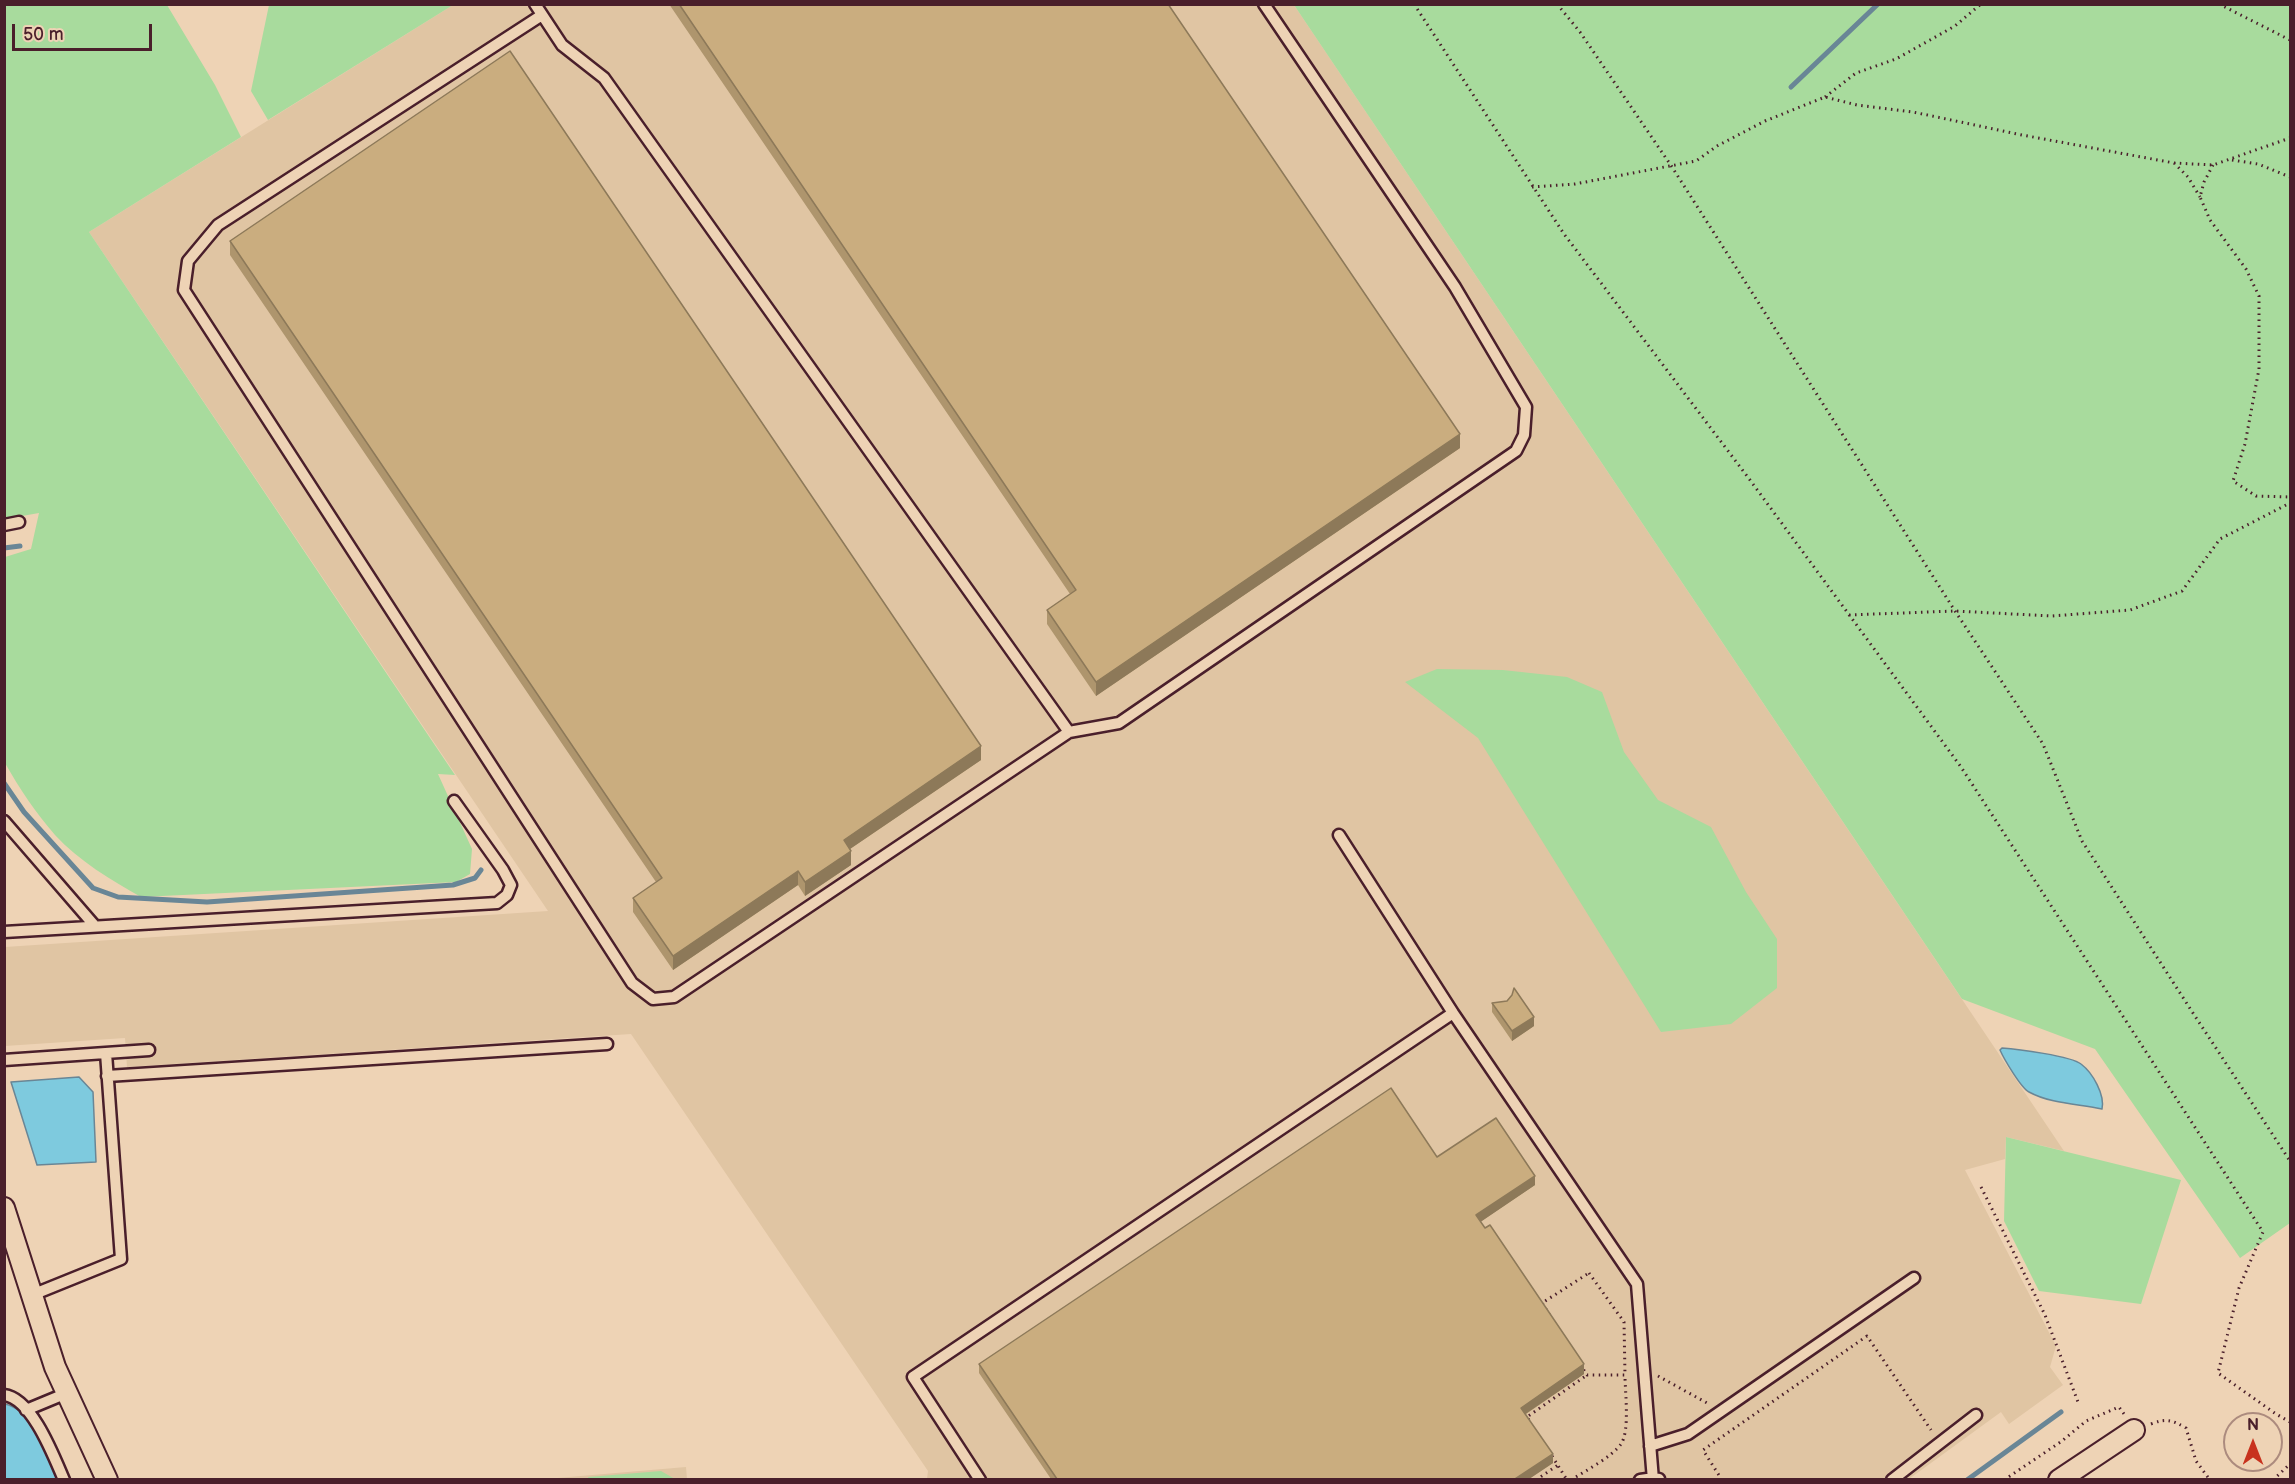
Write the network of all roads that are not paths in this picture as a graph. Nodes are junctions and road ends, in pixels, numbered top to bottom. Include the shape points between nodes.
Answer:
1 (535, 4) edge
2 (1264, 4) edge
3 (542, 15) junction
4 (19, 522) dead end
5 (4, 525) edge
6 (1069, 732) junction
7 (454, 801) dead end
8 (4, 821) edge
9 (1339, 835) dead end
10 (94, 925) junction
11 (4, 932) edge
12 (1453, 1013) junction
13 (607, 1044) dead end
14 (149, 1050) dead end
15 (106, 1053) junction
16 (4, 1060) edge
17 (107, 1076) junction
18 (4, 1208) edge
19 (1914, 1278) dead end
20 (32, 1295) junction
21 (67, 1393) junction
22 (4, 1395) edge
23 (26, 1410) junction
24 (1976, 1415) dead end
25 (2134, 1430) dead end
26 (1650, 1446) junction
27 (64, 1479) edge
28 (107, 1479) edge
29 (980, 1479) edge
30 (1640, 1479) edge
31 (1656, 1479) edge
32 (1892, 1479) edge
33 (2059, 1479) edge

1 - 3 lane
2 - 6 lane via 1455,286 1526,407 1524,435 1516,451 1119,723
3 - 6 lane via 562,45 604,78
3 - 6 lane via 218,225 188,261 184,290 632,982 653,999 674,997
4 - 5 lane
7 - 10 lane via 511,885 497,903
8 - 10 lane
9 - 12 lane
10 - 11 lane
12 - 26 lane via 1637,1284
12 - 29 lane via 913,1377
13 - 17 lane
14 - 15 lane
15 - 16 lane
15 - 17 lane
17 - 20 lane via 121,1259
18 - 20 street
19 - 26 lane via 1696,1428
20 - 21 street
21 - 23 lane
21 - 28 street
22 - 23 lane
23 - 27 lane
24 - 32 lane
25 - 33 street
26 - 31 lane
30 - 31 lane

